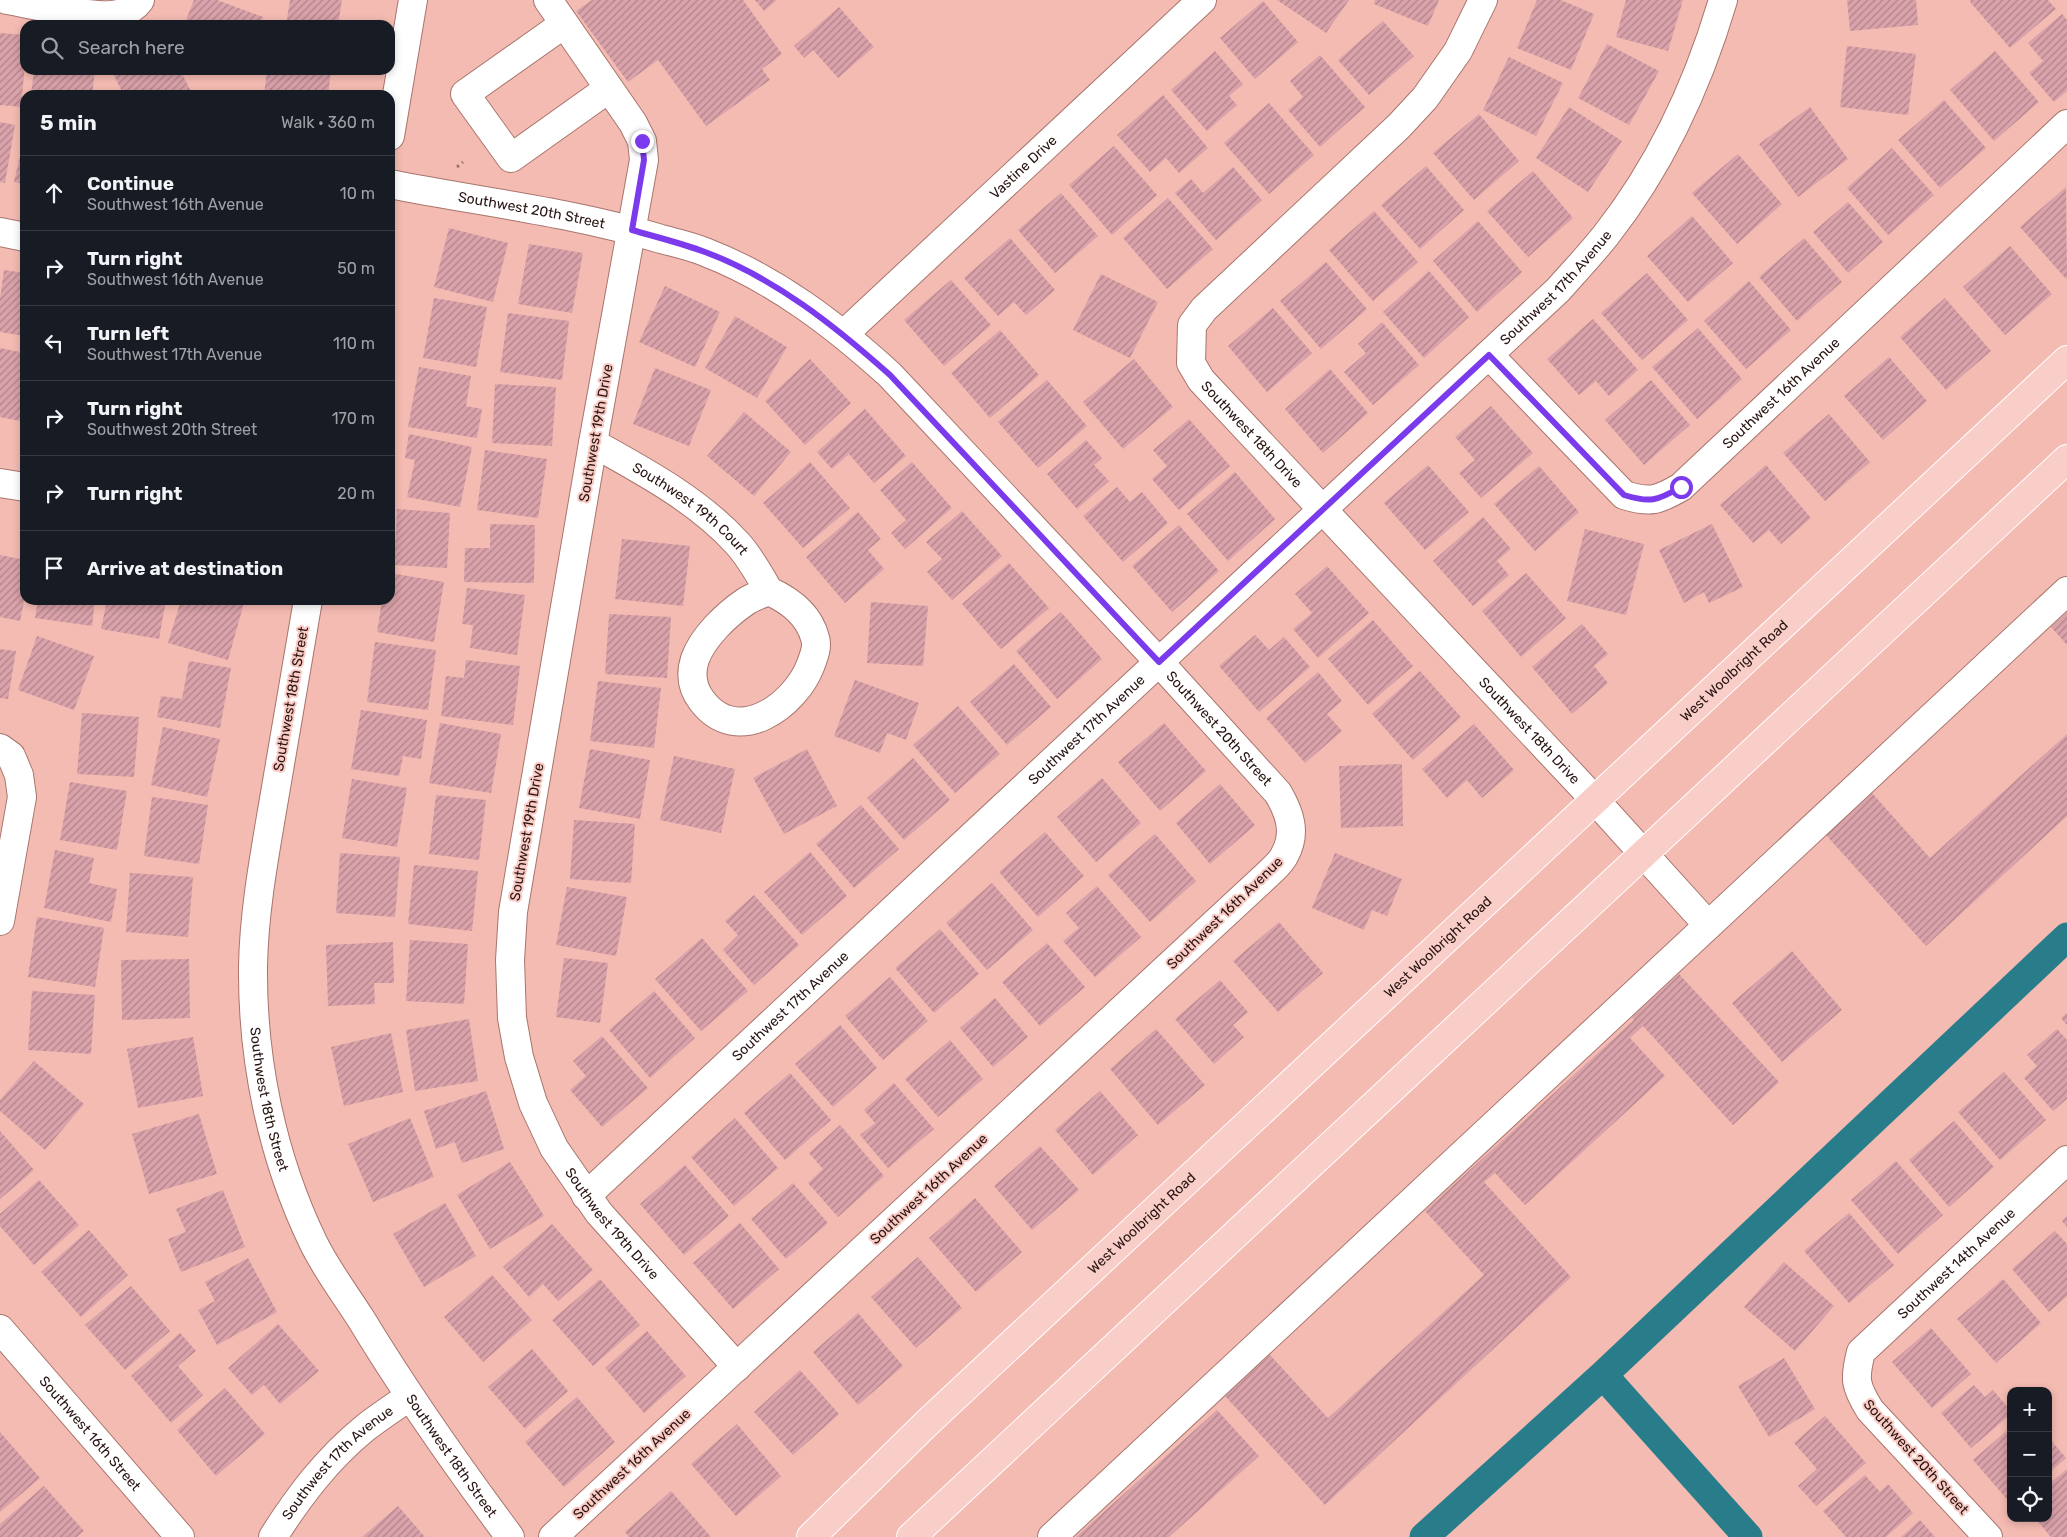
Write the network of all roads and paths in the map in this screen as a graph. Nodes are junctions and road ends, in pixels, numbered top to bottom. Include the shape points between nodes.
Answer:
1 (7, 0) edge
2 (140, 0) edge
3 (413, 0) edge
4 (548, 0) edge
5 (1202, 0) edge
6 (1483, 0) edge
7 (1723, 0) edge
8 (564, 24) junction
9 (608, 89) junction
10 (395, 106) edge
11 (2067, 124) edge
12 (463, 162) dead end
13 (457, 167) dead end
14 (395, 185) edge
15 (632, 230) junction
16 (0, 232) edge
17 (20, 236) edge
18 (844, 334) junction
19 (1489, 355) junction
20 (2067, 360) edge
21 (593, 443) junction
22 (2067, 459) edge
23 (0, 483) edge
24 (20, 486) edge
25 (1322, 510) junction
26 (769, 590) junction
27 (2067, 591) edge
28 (307, 605) edge
29 (1159, 662) junction
30 (0, 748) edge
31 (1596, 800) junction
32 (1292, 832) joint
33 (1643, 853) junction
34 (0, 921) edge
35 (1708, 925) junction
36 (2067, 1160) edge
37 (586, 1196) junction
38 (0, 1328) edge
39 (736, 1368) junction
40 (1856, 1372) joint
41 (409, 1397) junction
42 (180, 1537) edge
43 (273, 1537) edge
44 (510, 1537) edge
45 (553, 1537) edge
46 (812, 1537) edge
47 (911, 1537) edge
48 (1052, 1537) edge
49 (1988, 1537) edge

1 - 2 street via 97,15 117,14 135,6
3 - 10 street
4 - 8 street, Southwest 19th Drive
5 - 18 street, Vastine Drive
6 - 25 street, Southwest 18th Drive via 1458,51 1425,98 1400,126 1204,309 1192,325 1191,363 1201,380
7 - 19 street, Southwest 17th Avenue via 1700,70 1675,128 1634,198 1606,236 1558,290
8 - 9 street, Southwest 19th Drive
8 - 9 street via 465,94 511,158
9 - 15 street, Southwest 19th Drive via 642,141 644,160
11 - 19 street, Southwest 16th Avenue via 1681,487 1663,498 1643,501 1624,495
12 - 13 path
14 - 15 street, Southwest 20th Street
15 - 18 street, Southwest 20th Street via 704,252 748,271
15 - 21 street, Southwest 19th Drive
16 - 17 street
18 - 29 street, Southwest 20th Street via 890,375
19 - 25 street, Southwest 17th Avenue
20 - 31 main road, West Woolbright Road
21 - 26 street, Southwest 19th Court via 685,499 718,525 743,551
21 - 37 street, Southwest 19th Drive via 514,912 510,960 512,1018 519,1057 533,1103 554,1148
22 - 33 main road
23 - 24 street
25 - 29 street, Southwest 17th Avenue
25 - 31 street, Southwest 18th Drive
26 - 26 street via 746,601 723,621 703,643 692,666 697,695 717,715 729,720 758,720 772,712 802,682 815,653 816,639 810,625 786,598
27 - 35 street
28 - 41 street, Southwest 18th Street via 258,894 253,965 259,1060 286,1176 313,1243
29 - 32 street, Southwest 20th Street via 1278,793 1288,811
29 - 37 street, Southwest 17th Avenue
30 - 34 street via 11,756 19,775 22,797
31 - 33 street, Southwest 18th Drive
31 - 46 main road, West Woolbright Road via 928,1422
32 - 39 street, Southwest 16th Avenue via 1285,854 1267,876
33 - 35 street, Southwest 18th Drive
33 - 47 main road
35 - 48 street
36 - 40 street, Southwest 14th Avenue via 1861,1352
37 - 39 street, Southwest 19th Drive
38 - 42 street, Southwest 16th Street
39 - 45 street, Southwest 16th Avenue
40 - 49 street, Southwest 20th Street via 1859,1392 1870,1410
41 - 43 street, Southwest 17th Avenue via 365,1428 329,1461 297,1499
41 - 44 street, Southwest 18th Street

